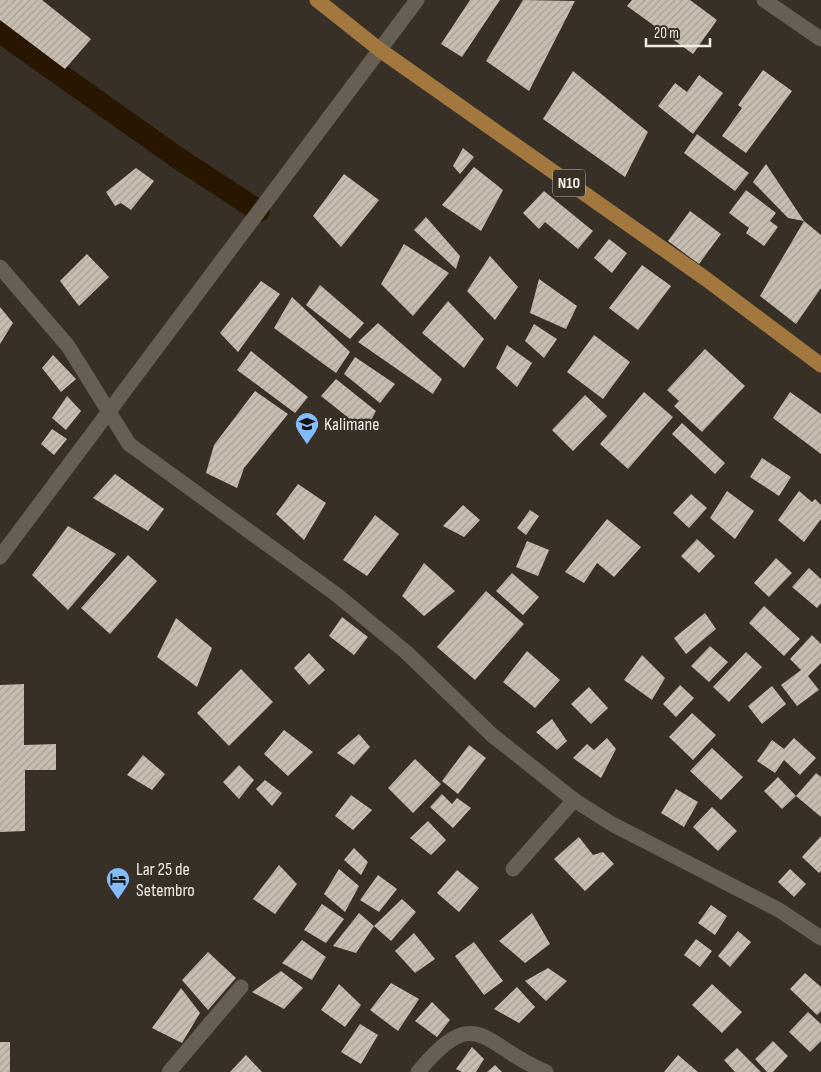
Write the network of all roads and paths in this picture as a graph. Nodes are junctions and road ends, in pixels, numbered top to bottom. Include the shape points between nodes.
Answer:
1 (317, 0) edge
2 (417, 0) edge
3 (764, 0) edge
4 (821, 38) edge
5 (380, 50) junction
6 (0, 267) edge
7 (821, 365) edge
8 (109, 411) junction
9 (0, 557) edge
10 (574, 800) junction
11 (513, 869) dead end
12 (821, 938) edge
13 (241, 987) dead end
14 (169, 1072) edge
15 (418, 1072) edge
16 (546, 1072) edge

1 - 5 main road, N10
2 - 5 street
3 - 4 street
5 - 7 main road, N10 via 706,279
5 - 8 street
6 - 8 street via 68,346
8 - 9 street
8 - 10 street via 129,444 337,595 406,652 492,735
10 - 11 street
10 - 12 street via 612,824 779,910
13 - 14 street
15 - 16 street via 436,1050 465,1033 480,1033 526,1064

